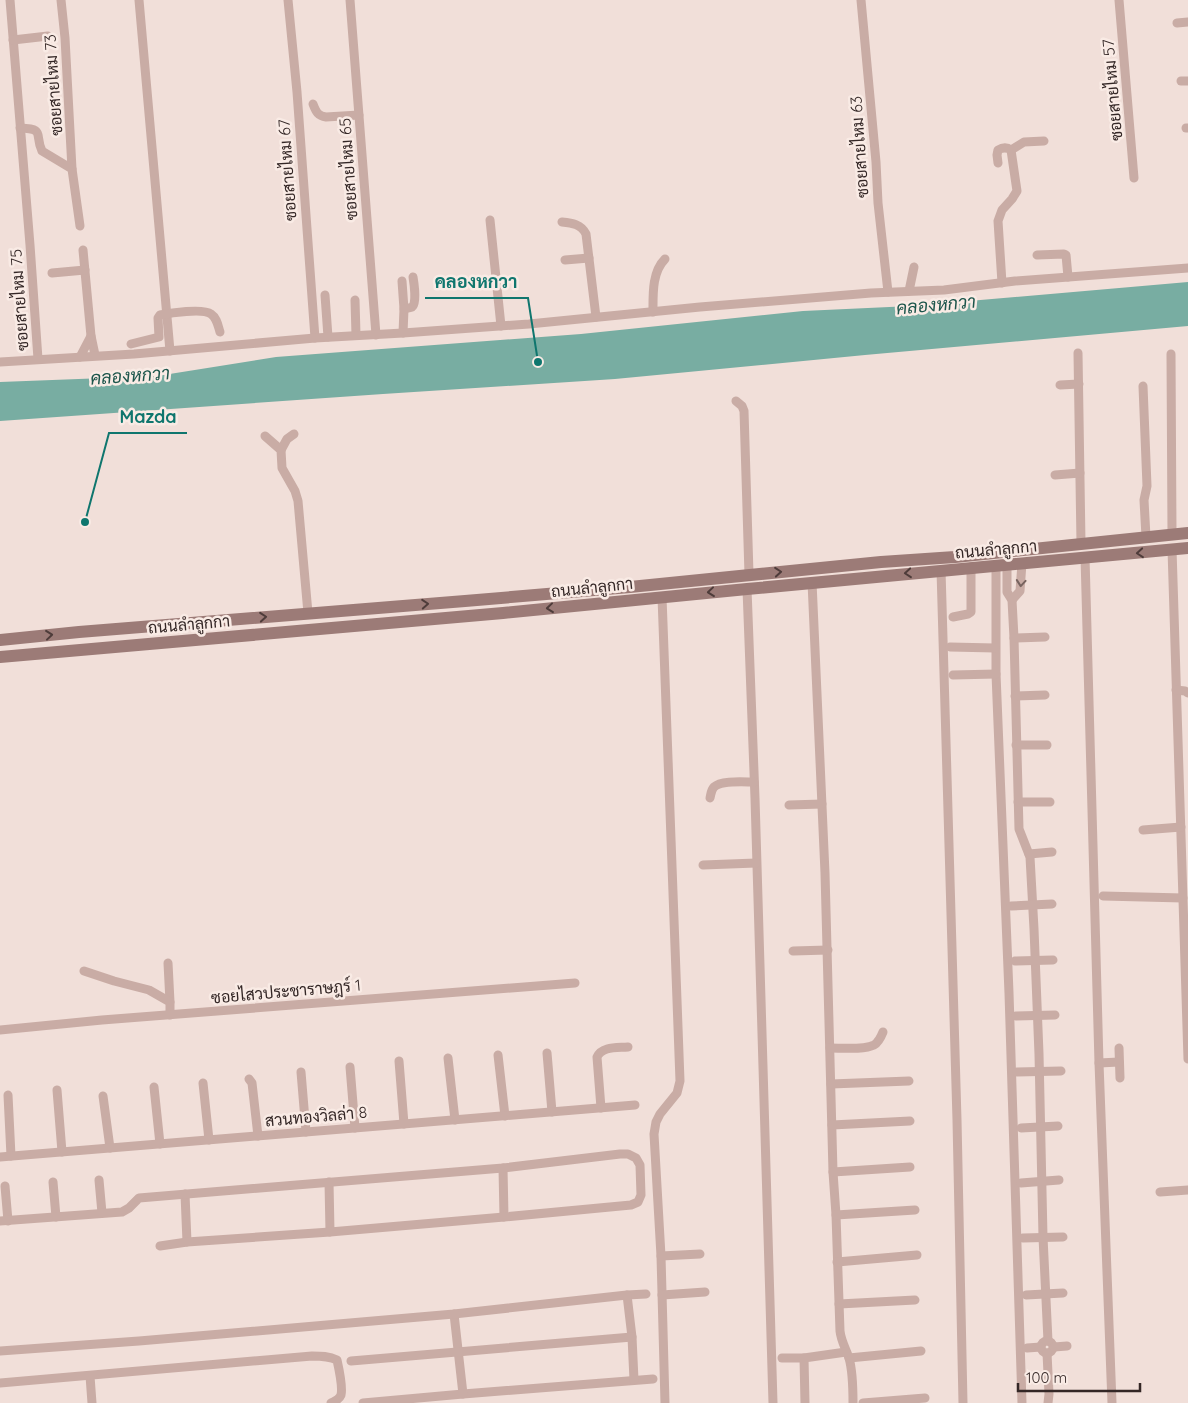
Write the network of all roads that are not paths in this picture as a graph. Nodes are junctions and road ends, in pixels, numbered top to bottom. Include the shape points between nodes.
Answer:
1 (10, 0) edge
2 (61, 0) edge
3 (139, 0) edge
4 (288, 0) edge
5 (350, 0) edge
6 (861, 0) edge
7 (1119, 0) edge
8 (1188, 22) edge
9 (1177, 23) dead end
10 (48, 36) dead end
11 (13, 40) junction
12 (313, 104) dead end
13 (359, 115) junction
14 (20, 128) junction
15 (1044, 141) dead end
16 (1011, 150) junction
17 (998, 163) dead end
18 (72, 169) junction
19 (1134, 178) dead end
20 (490, 220) dead end
21 (562, 222) dead end
22 (80, 226) dead end
23 (83, 250) dead end
24 (1037, 254) dead end
25 (589, 258) junction
26 (664, 259) dead end
27 (565, 260) dead end
28 (914, 267) dead end
29 (1188, 268) edge
30 (85, 270) junction
31 (52, 273) dead end
32 (414, 277) dead end
33 (1068, 277) junction
34 (402, 281) dead end
35 (1002, 283) junction
36 (888, 292) junction
37 (909, 292) junction
38 (325, 295) dead end
39 (355, 300) dead end
40 (404, 309) junction
41 (653, 312) junction
42 (166, 314) junction
43 (596, 317) junction
44 (501, 326) junction
45 (220, 332) dead end
46 (403, 333) junction
47 (356, 335) junction
48 (376, 335) junction
49 (90, 336) junction
50 (328, 337) junction
51 (315, 338) junction
52 (131, 344) dead end
53 (170, 351) junction
54 (1078, 353) dead end
55 (1171, 354) dead end
56 (95, 355) junction
57 (80, 357) junction
58 (38, 359) junction
59 (0, 362) edge
60 (1079, 384) junction
61 (1060, 385) dead end
62 (1143, 386) dead end
63 (736, 401) dead end
64 (294, 434) dead end
65 (265, 436) dead end
66 (281, 450) junction
67 (1080, 473) junction
68 (1055, 475) dead end
69 (1188, 533) edge
70 (1172, 534) junction
71 (1146, 537) junction
72 (1081, 543) junction
73 (1188, 548) edge
74 (1172, 549) junction
75 (1084, 558) junction
76 (1022, 563) junction
77 (1002, 565) junction
78 (971, 567) junction
79 (941, 570) junction
80 (749, 574) junction
81 (812, 582) junction
82 (747, 588) junction
83 (662, 597) junction
84 (1012, 600) junction
85 (308, 613) junction
86 (953, 616) dead end
87 (1044, 637) dead end
88 (1014, 638) junction
89 (0, 640) edge
90 (950, 647) dead end
91 (995, 648) junction
92 (0, 657) edge
93 (996, 674) junction
94 (953, 675) dead end
95 (1176, 690) junction
96 (1188, 692) edge
97 (1045, 695) dead end
98 (1015, 696) junction
99 (1047, 745) dead end
100 (1016, 746) junction
101 (754, 782) junction
102 (710, 798) dead end
103 (1018, 802) junction
104 (1050, 802) dead end
105 (822, 804) junction
106 (789, 805) dead end
107 (1181, 827) junction
108 (1143, 830) dead end
109 (1052, 852) dead end
110 (1029, 854) junction
111 (756, 863) junction
112 (703, 865) dead end
113 (1103, 896) dead end
114 (1183, 898) junction
115 (1052, 904) dead end
116 (1033, 905) junction
117 (1011, 906) dead end
118 (828, 950) junction
119 (793, 951) dead end
120 (1036, 960) junction
121 (1053, 960) dead end
122 (1015, 961) dead end
123 (168, 963) dead end
124 (84, 970) dead end
125 (575, 983) dead end
126 (170, 1002) junction
127 (1056, 1015) dead end
128 (170, 1016) junction
129 (1016, 1016) dead end
130 (1038, 1016) junction
131 (0, 1030) edge
132 (884, 1032) dead end
133 (628, 1047) dead end
134 (830, 1048) junction
135 (1118, 1048) dead end
136 (547, 1053) dead end
137 (498, 1055) dead end
138 (448, 1058) dead end
139 (1188, 1058) edge
140 (399, 1062) dead end
141 (1118, 1062) junction
142 (1099, 1063) junction
143 (350, 1067) dead end
144 (1040, 1071) junction
145 (1060, 1071) dead end
146 (301, 1072) dead end
147 (1017, 1072) dead end
148 (1120, 1078) dead end
149 (249, 1079) dead end
150 (909, 1081) dead end
151 (203, 1084) dead end
152 (831, 1084) junction
153 (154, 1087) dead end
154 (57, 1090) dead end
155 (8, 1094) dead end
156 (103, 1096) dead end
157 (635, 1105) dead end
158 (602, 1108) junction
159 (552, 1112) junction
160 (505, 1116) junction
161 (455, 1120) junction
162 (910, 1121) dead end
163 (404, 1124) junction
164 (832, 1125) junction
165 (1058, 1126) dead end
166 (1041, 1127) junction
167 (355, 1128) junction
168 (1022, 1128) dead end
169 (306, 1132) junction
170 (258, 1136) junction
171 (209, 1140) junction
172 (160, 1144) junction
173 (110, 1148) junction
174 (62, 1152) junction
175 (11, 1156) junction
176 (0, 1157) edge
177 (910, 1167) dead end
178 (503, 1168) junction
179 (833, 1172) junction
180 (99, 1180) dead end
181 (1059, 1180) dead end
182 (1042, 1181) junction
183 (53, 1182) dead end
184 (329, 1182) junction
185 (1021, 1182) dead end
186 (5, 1186) dead end
187 (1188, 1190) edge
188 (1160, 1192) dead end
189 (185, 1194) junction
190 (915, 1210) dead end
191 (102, 1213) junction
192 (836, 1215) junction
193 (56, 1217) junction
194 (504, 1217) junction
195 (4, 1221) edge
196 (330, 1232) junction
197 (1063, 1236) dead end
198 (1043, 1237) junction
199 (1023, 1238) dead end
200 (187, 1242) junction
201 (160, 1246) dead end
202 (700, 1254) dead end
203 (918, 1255) dead end
204 (661, 1256) junction
205 (837, 1262) junction
206 (705, 1292) dead end
207 (1063, 1293) dead end
208 (646, 1294) dead end
209 (1046, 1294) junction
210 (627, 1295) junction
211 (662, 1295) junction
212 (1026, 1295) dead end
213 (914, 1300) dead end
214 (839, 1304) junction
215 (454, 1314) junction
216 (632, 1337) junction
217 (1067, 1346) dead end
218 (1047, 1347) junction
219 (1027, 1348) dead end
220 (0, 1351) edge
221 (921, 1351) dead end
222 (459, 1352) junction
223 (847, 1355) junction
224 (782, 1358) dead end
225 (804, 1358) junction
226 (351, 1361) dead end
227 (90, 1376) junction
228 (653, 1379) dead end
229 (634, 1380) junction
230 (0, 1384) edge
231 (463, 1394) junction
232 (925, 1398) dead end
233 (92, 1403) edge
234 (331, 1403) edge
235 (362, 1403) edge
236 (665, 1403) edge
237 (773, 1403) edge
238 (805, 1403) edge
239 (853, 1403) edge
240 (863, 1403) edge
241 (964, 1403) edge
242 (1022, 1403) edge
243 (1048, 1403) edge
244 (1112, 1403) edge

1 - 11 street, ซอยสายไหม 75
2 - 18 street, ซอยสายไหม 73
3 - 42 street
4 - 51 street, ซอยสายไหม 67
5 - 13 street, ซอยสายไหม 65
6 - 36 street, ซอยสายไหม 63
7 - 19 street, ซอยสายไหม 57
8 - 9 street
10 - 11 street
11 - 14 street, ซอยสายไหม 75
12 - 13 street via 321,116
13 - 48 street, ซอยสายไหม 65
14 - 18 street via 36,131 42,152
14 - 58 street, ซอยสายไหม 75
15 - 16 street via 1024,142
16 - 17 street via 998,150
16 - 35 street via 1017,191 1002,210 998,222
18 - 22 street, ซอยสายไหม 73
20 - 44 street
21 - 25 street via 575,223 585,230
23 - 30 street
24 - 33 street via 1066,255
25 - 27 street
25 - 43 street
26 - 41 street via 657,269
28 - 37 street
29 - 33 street
30 - 31 street
30 - 49 street
32 - 40 street via 414,306
33 - 35 street
34 - 40 street
35 - 37 street
36 - 37 street
36 - 41 street
38 - 50 street
39 - 47 street
40 - 46 street
41 - 43 street
42 - 45 street via 205,311 212,314
42 - 52 street via 158,318 159,337
42 - 53 street
43 - 44 street
44 - 46 street
46 - 48 street
47 - 48 street
47 - 50 street
49 - 56 street
49 - 57 street
50 - 51 street
51 - 53 street
53 - 56 street
54 - 60 street
55 - 70 street
56 - 57 street
57 - 58 street
58 - 59 street
60 - 61 street
60 - 67 street
62 - 71 street
63 - 80 street via 744,411
64 - 66 street
65 - 66 street
66 - 85 street via 282,468 298,502
67 - 68 street
67 - 72 street
69 - 70 main road, ถนนลำลูกกา
70 - 71 main road, ถนนลำลูกกา
71 - 72 main road, ถนนลำลูกกา
80 -> 72 main road, ถนนลำลูกกา
73 - 74 main road, ถนนลำลูกกา
74 -> 75 main road, ถนนลำลูกกา
74 - 95 street
75 - 76 main road, ถนนลำลูกกา
75 - 142 street
76 - 77 main road, ถนนลำลูกกา
76 -> 84 street via 1020,591
77 - 78 main road, ถนนลำลูกกา
77 - 84 street via 1007,592
77 - 91 street
78 - 79 main road, ถนนลำลูกกา
78 - 86 street via 971,612
79 -> 81 main road, ถนนลำลูกกา
79 - 241 street
85 -> 80 main road, ถนนลำลูกกา
81 - 82 main road, ถนนลำลูกกา
81 - 105 street
82 -> 83 main road, ถนนลำลูกกา
82 - 101 street
83 -> 92 main road, ถนนลำลูกกา
83 - 204 street via 680,1081 677,1093 660,1114 655,1128
84 - 88 street
89 -> 85 main road, ถนนลำลูกกา
87 - 88 street
88 - 98 street
90 - 91 street
91 - 93 street
93 - 94 street
93 - 242 street
95 - 96 street
95 - 107 street
97 - 98 street
98 - 100 street
99 - 100 street
100 - 103 street
101 - 102 street via 716,785
101 - 111 street
103 - 104 street
103 - 110 street via 1019,829
105 - 106 street
105 - 118 street
107 - 108 street
107 - 114 street
109 - 110 street
110 - 116 street
111 - 112 street
111 - 237 street
113 - 114 street
114 - 139 street
115 - 116 street
116 - 117 street
116 - 120 street
118 - 119 street
118 - 134 street
120 - 121 street
120 - 122 street
120 - 130 street
123 - 126 street
124 - 126 street via 149,990
125 - 128 street, ซอยไสวประชาราษฎร์ 1
126 - 128 street
127 - 130 street
128 - 131 street, ซอยไสวประชาราษฎร์ 1
129 - 130 street
130 - 144 street
132 - 134 street via 879,1040 867,1047
133 - 158 street via 603,1049 596,1057
134 - 152 street
135 - 141 street
136 - 159 street
137 - 160 street
138 - 161 street
140 - 163 street
141 - 142 street
141 - 148 street
142 - 244 street
143 - 167 street
144 - 145 street
144 - 147 street
144 - 166 street
146 - 169 street
149 - 170 street
150 - 152 street
151 - 171 street
152 - 164 street
153 - 172 street
154 - 174 street
155 - 175 street
156 - 173 street
157 - 158 street, สวนทองวิลล่า 8
158 - 159 street, สวนทองวิลล่า 8
159 - 160 street, สวนทองวิลล่า 8
160 - 161 street, สวนทองวิลล่า 8
161 - 163 street, สวนทองวิลล่า 8
162 - 164 street
163 - 167 street, สวนทองวิลล่า 8
164 - 179 street
165 - 166 street
166 - 168 street
166 - 182 street
167 - 169 street, สวนทองวิลล่า 8
169 - 170 street, สวนทองวิลล่า 8
170 - 171 street, สวนทองวิลล่า 8
171 - 172 street, สวนทองวิลล่า 8
172 - 173 street, สวนทองวิลล่า 8
173 - 174 street, สวนทองวิลล่า 8
174 - 175 street, สวนทองวิลล่า 8
175 - 176 street, สวนทองวิลล่า 8
177 - 179 street
178 - 184 street
178 - 194 street
178 - 194 street via 628,1154 640,1165 641,1195 638,1202 631,1204
179 - 192 street
180 - 191 street
181 - 182 street
182 - 185 street
182 - 198 street
183 - 193 street
184 - 189 street
184 - 196 street
186 - 195 street
187 - 188 street
189 - 191 street via 139,1198 122,1212
189 - 200 street
190 - 192 street
191 - 193 street
192 - 205 street
193 - 195 street
194 - 196 street
196 - 200 street
197 - 198 street
198 - 199 street
198 - 209 street
200 - 201 street
202 - 204 street
203 - 205 street
204 - 211 street
205 - 214 street
206 - 211 street
207 - 209 street
208 - 210 street
209 - 212 street
209 - 218 street
210 - 215 street
210 - 216 street
211 - 236 street
213 - 214 street
214 - 223 street via 841,1340
215 - 220 street
215 - 222 street
216 - 222 street
216 - 229 street
217 - 218 street
218 - 219 street
218 - 243 street
221 - 223 street
222 - 226 street
222 - 231 street
223 - 225 street
223 - 239 street
224 - 225 street
225 - 238 street
227 - 230 street
227 - 233 street
227 - 234 street via 330,1357 337,1360 341,1394
228 - 229 street
229 - 231 street
231 - 235 street
232 - 240 street

